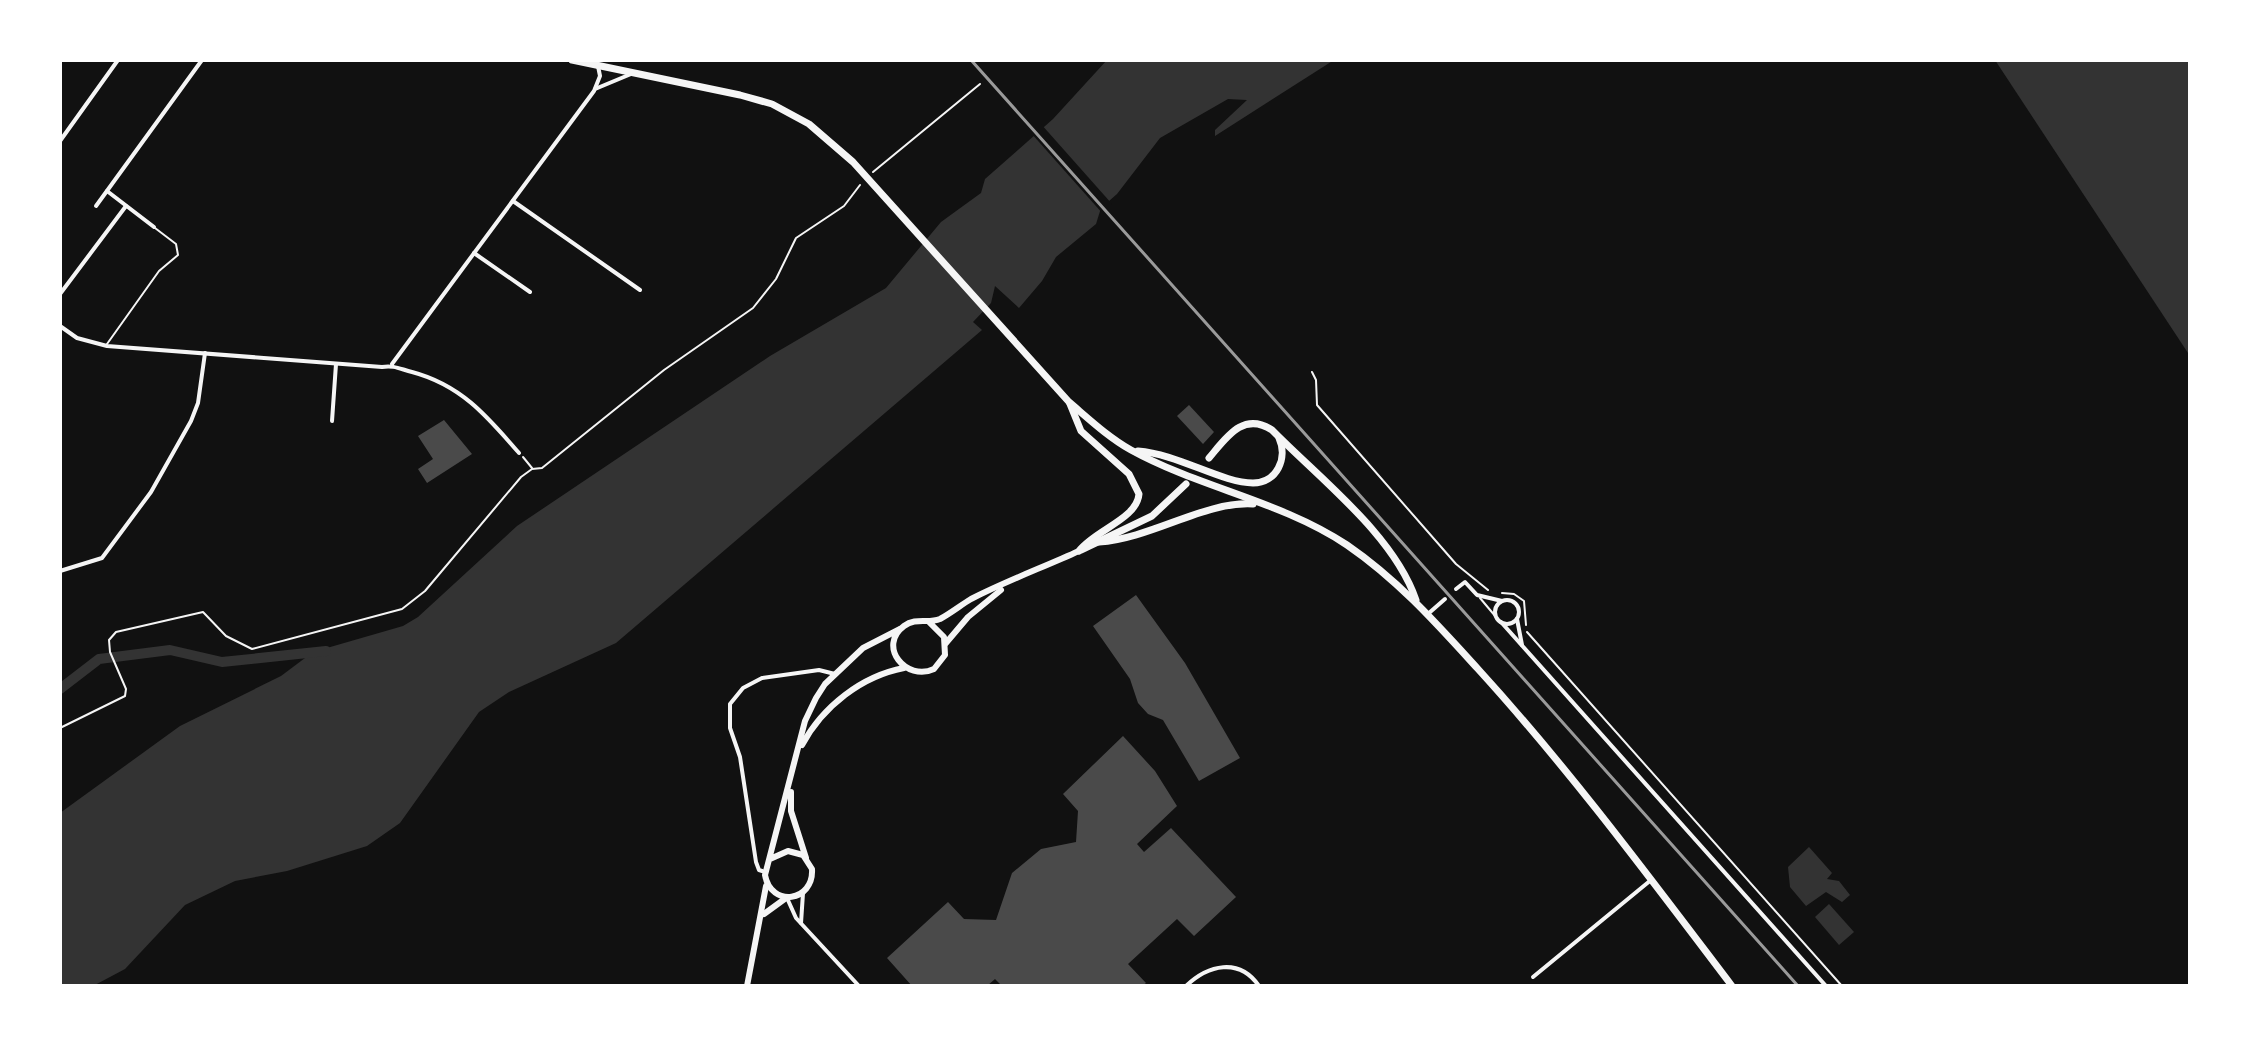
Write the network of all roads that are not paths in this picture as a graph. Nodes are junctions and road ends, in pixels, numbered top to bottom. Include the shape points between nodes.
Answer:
1 (118, 60) edge
2 (202, 60) edge
3 (572, 60) edge
4 (596, 62) edge
5 (637, 73) junction
6 (666, 79) junction
7 (594, 91) junction
8 (60, 141) edge
9 (107, 191) junction
10 (513, 201) junction
11 (96, 206) dead end
12 (126, 206) junction
13 (154, 227) joint
14 (474, 253) junction
15 (640, 290) dead end
16 (530, 292) dead end
17 (60, 294) edge
18 (60, 326) edge
19 (107, 346) junction
20 (205, 353) junction
21 (336, 364) junction
22 (392, 364) junction
23 (1069, 402) junction
24 (332, 421) dead end
25 (1277, 435) junction
26 (1132, 450) junction
27 (519, 453) road end
28 (1209, 458) dead end
29 (1186, 484) dead end
30 (1264, 505) junction
31 (1099, 542) junction
32 (1079, 551) junction
33 (60, 571) edge
34 (1007, 585) junction
35 (1456, 589) dead end
36 (1477, 595) junction
37 (1445, 599) dead end
38 (1505, 601) junction
39 (1417, 602) junction
40 (1428, 614) junction
41 (1496, 617) junction
42 (1517, 619) junction
43 (929, 622) junction
44 (1501, 622) junction
45 (900, 629) junction
46 (946, 643) junction
47 (1523, 647) junction
48 (904, 668) junction
49 (835, 674) junction
50 (797, 755) junction
51 (791, 783) junction
52 (806, 858) junction
53 (770, 859) junction
54 (765, 872) junction
55 (1651, 880) junction
56 (766, 882) junction
57 (803, 893) junction
58 (786, 898) junction
59 (762, 917) junction
60 (802, 925) junction
61 (1533, 977) dead end
62 (747, 986) edge
63 (859, 986) edge
64 (1186, 986) edge
65 (1259, 986) edge
66 (1732, 986) edge
67 (1826, 986) edge

1 - 8 street
2 - 9 street
3 - 4 main road
4 - 5 main road
4 - 6 main road
4 - 7 street via 600,76
5 - 6 main road
5 - 7 street
6 - 23 main road via 783,109 821,133
7 - 10 street
9 - 11 street
9 - 12 street
10 - 14 street
10 - 15 street
12 - 13 street
12 - 17 street
13 - 19 lane via 176,244 178,255 159,271
14 - 16 street
14 - 22 street
18 - 19 street via 77,338
19 - 20 street
20 - 21 street
20 - 33 street via 198,403 183,438 111,549 95,561
21 - 22 street
21 - 24 street
22 - 27 street via 470,399
23 - 26 main road
23 - 32 main road via 1081,431 1129,474 1139,494 1131,513 1093,534
25 - 26 main road via 1282,462 1274,475 1259,483 1242,482 1171,456
25 - 28 main road via 1262,424 1245,424
25 - 39 main road via 1376,538 1406,576
26 - 30 main road
29 - 31 main road via 1152,516
30 - 31 main road via 1226,505 1146,535
30 - 39 main road via 1345,545
31 - 32 main road
32 - 34 main road
34 - 43 main road
34 - 46 main road
35 - 36 street via 1465,582
36 - 38 street
36 - 41 lane
37 - 40 street
38 - 41 street
38 - 42 street via 1517,605
39 - 40 main road
40 - 55 main road via 1557,757
41 - 44 street
42 - 44 street
42 - 47 street
43 - 45 main road via 914,621
43 - 46 main road
44 - 47 street
45 - 48 main road via 894,650
45 - 49 main road via 863,648
46 - 48 main road via 934,669 918,673
47 - 67 street
48 - 50 main road via 856,685 819,722
49 - 50 main road via 810,709
49 - 54 street via 819,670 762,678 743,688 730,704 756,862
50 - 51 main road
51 - 52 main road via 791,811
51 - 53 main road
52 - 53 main road via 788,851
52 - 57 main road via 812,877
53 - 54 main road
54 - 56 main road
55 - 61 street
55 - 66 main road
56 - 58 main road
56 - 59 main road
57 - 58 main road
57 - 60 street
58 - 59 main road
58 - 60 street
59 - 62 main road
60 - 63 street
64 - 65 street via 1201,973 1222,966 1241,970

